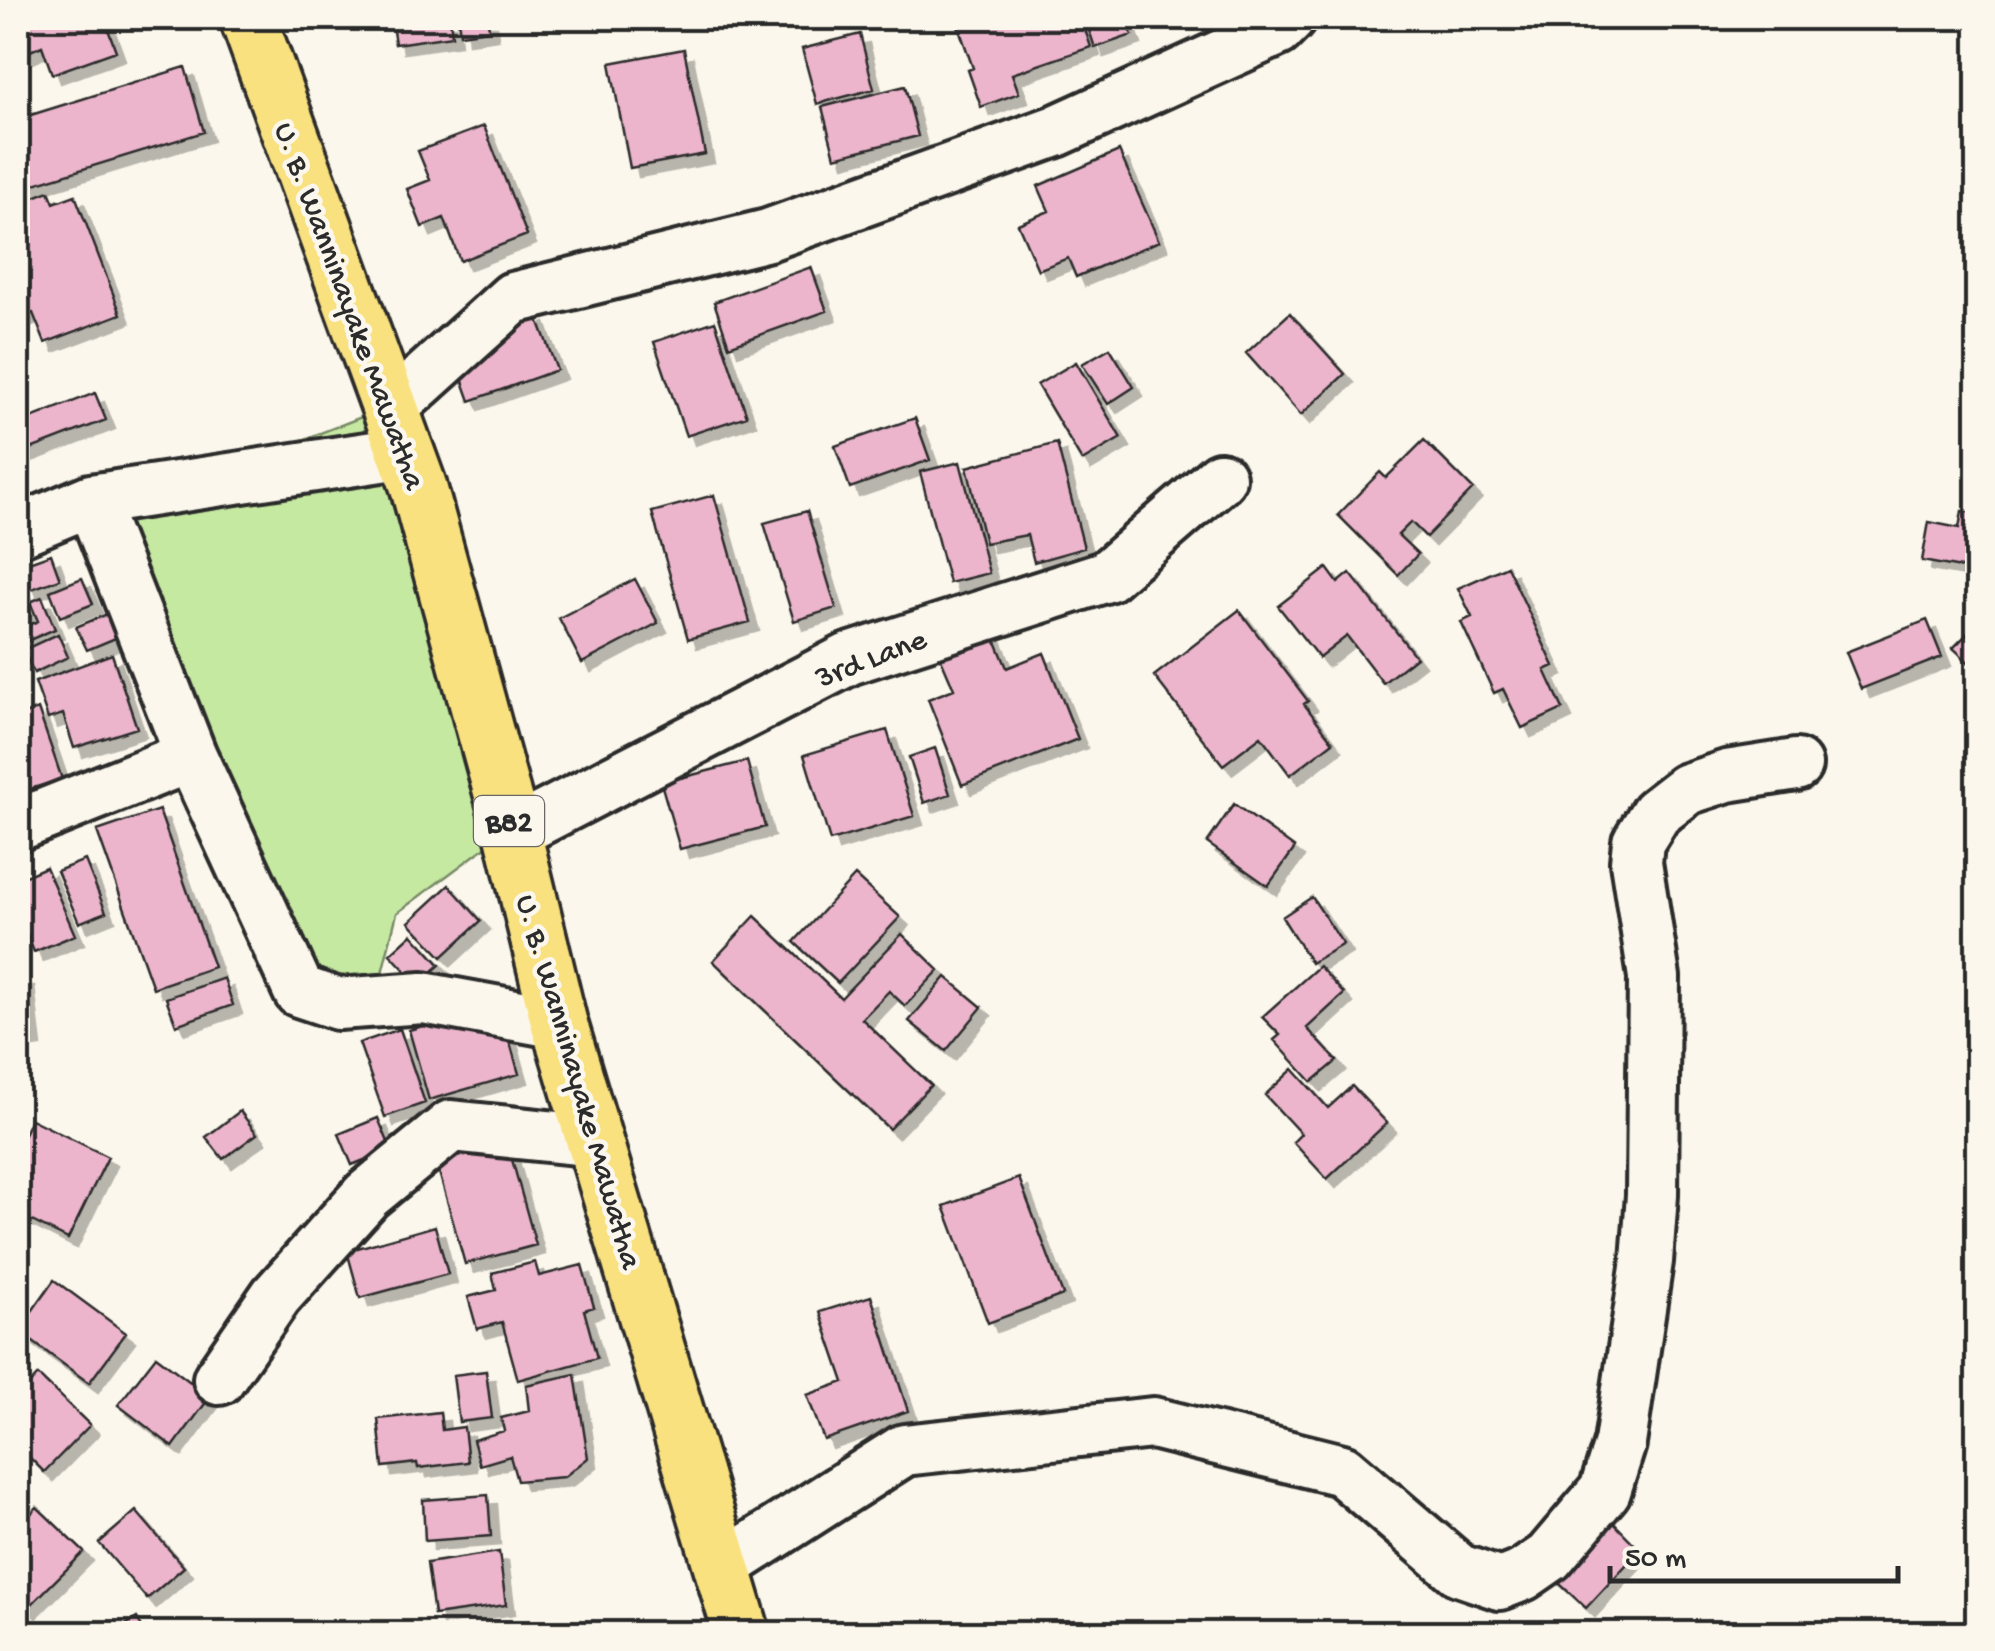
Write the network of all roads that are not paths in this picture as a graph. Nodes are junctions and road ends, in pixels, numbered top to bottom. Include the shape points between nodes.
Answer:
1 (248, 18) edge
2 (1290, 18) edge
3 (398, 430) junction
4 (1220, 478) dead end
5 (92, 500) junction
6 (18, 531) edge
7 (192, 756) junction
8 (1796, 765) dead end
9 (18, 825) edge
10 (512, 832) junction
11 (558, 1024) junction
12 (596, 1141) junction
13 (219, 1379) dead end
14 (723, 1566) junction
15 (742, 1634) edge

1 - 3 main road, U. B. Wanninayake Mawatha / B82
2 - 3 street via 1278,30 1056,131 768,235 513,298
3 - 5 street
3 - 10 main road, U. B. Wanninayake Mawatha / B82
4 - 10 street, 3rd Lane via 1107,576 848,658
5 - 6 street
5 - 7 street
7 - 9 street
7 - 11 street via 299,992 338,1004 423,998
8 - 14 street via 1686,789 1656,813 1638,842 1654,977 1647,1261 1620,1443 1605,1491 1549,1557 1500,1584 1459,1570 1342,1470 1152,1423 904,1450
10 - 11 main road, U. B. Wanninayake Mawatha / B82
11 - 12 main road, U. B. Wanninayake Mawatha / B82
12 - 13 street via 451,1126 367,1194 276,1296
12 - 14 main road, U. B. Wanninayake Mawatha / B82
14 - 15 main road, U. B. Wanninayake Mawatha / B82

